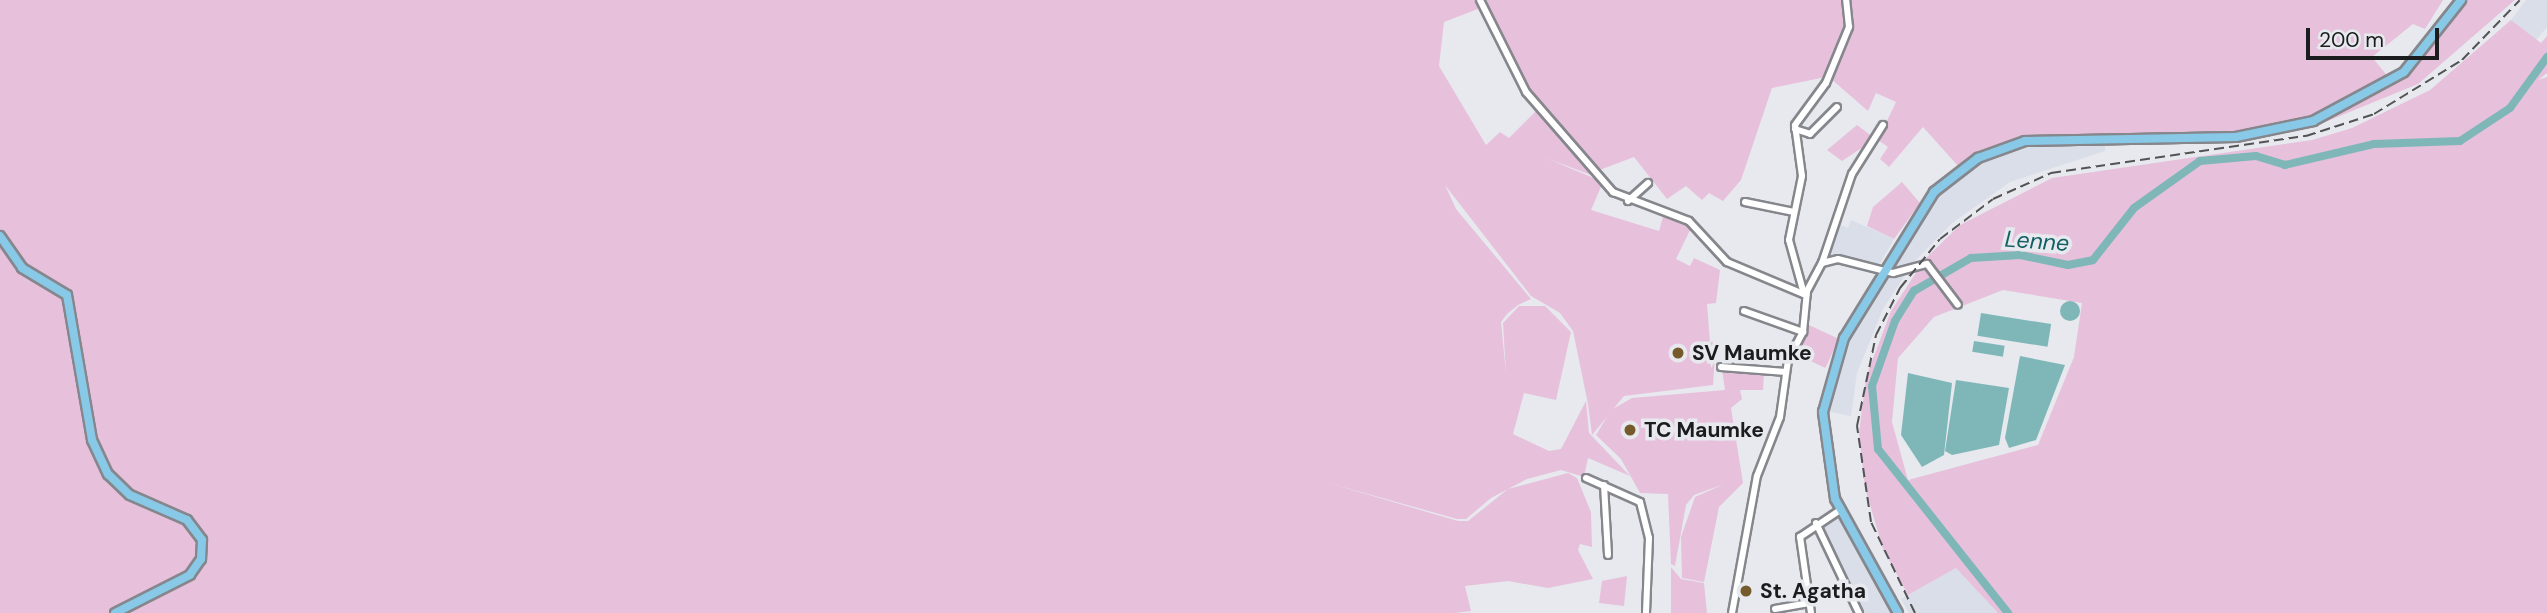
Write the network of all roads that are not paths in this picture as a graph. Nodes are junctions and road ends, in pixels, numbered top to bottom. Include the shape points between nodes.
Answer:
1 (1480, 0) edge
2 (2462, 0) edge
3 (1847, 3) edge
4 (1837, 107) dead end
5 (1883, 125) dead end
6 (1795, 129) junction
7 (1647, 183) dead end
8 (1628, 201) junction
9 (1745, 202) dead end
10 (1794, 212) junction
11 (0, 236) edge
12 (1822, 263) junction
13 (1882, 271) junction
14 (1806, 295) junction
15 (1956, 302) dead end
16 (1744, 311) dead end
17 (1803, 332) junction
18 (1721, 367) dead end
19 (1786, 372) junction
20 (1586, 478) dead end
21 (1604, 485) junction
22 (1840, 510) junction
23 (1816, 523) junction
24 (1608, 555) dead end
25 (1810, 603) junction
26 (1775, 609) dead end
27 (116, 613) edge
28 (1646, 613) edge
29 (1732, 613) edge
30 (1811, 613) edge
31 (1859, 613) edge
32 (1898, 613) edge

1 - 8 street via 1526,92 1594,170
2 - 13 main road via 2404,72 2301,125 2236,137 2025,141 1963,167 1922,206
3 - 6 street via 1849,27 1826,83
4 - 6 street via 1810,134
5 - 12 street via 1852,174
6 - 10 street via 1802,169
7 - 8 street
8 - 14 street via 1689,221 1727,262
9 - 10 street
10 - 14 street via 1789,243
11 - 27 main road via 22,268 67,295 92,440 108,474 130,495 187,520 202,540 201,559 190,575
12 - 13 street via 1838,259
12 - 14 street
13 - 15 street via 1918,264 1932,268
13 - 22 main road via 1844,338 1825,397 1824,454
14 - 17 street
16 - 17 street
17 - 19 street
18 - 19 street
19 - 29 street via 1780,417 1741,544
20 - 21 street
21 - 24 street
21 - 28 street via 1640,502 1649,541
22 - 23 street
22 - 32 main road
23 - 25 street via 1800,543
23 - 31 street
25 - 26 street
25 - 30 street

